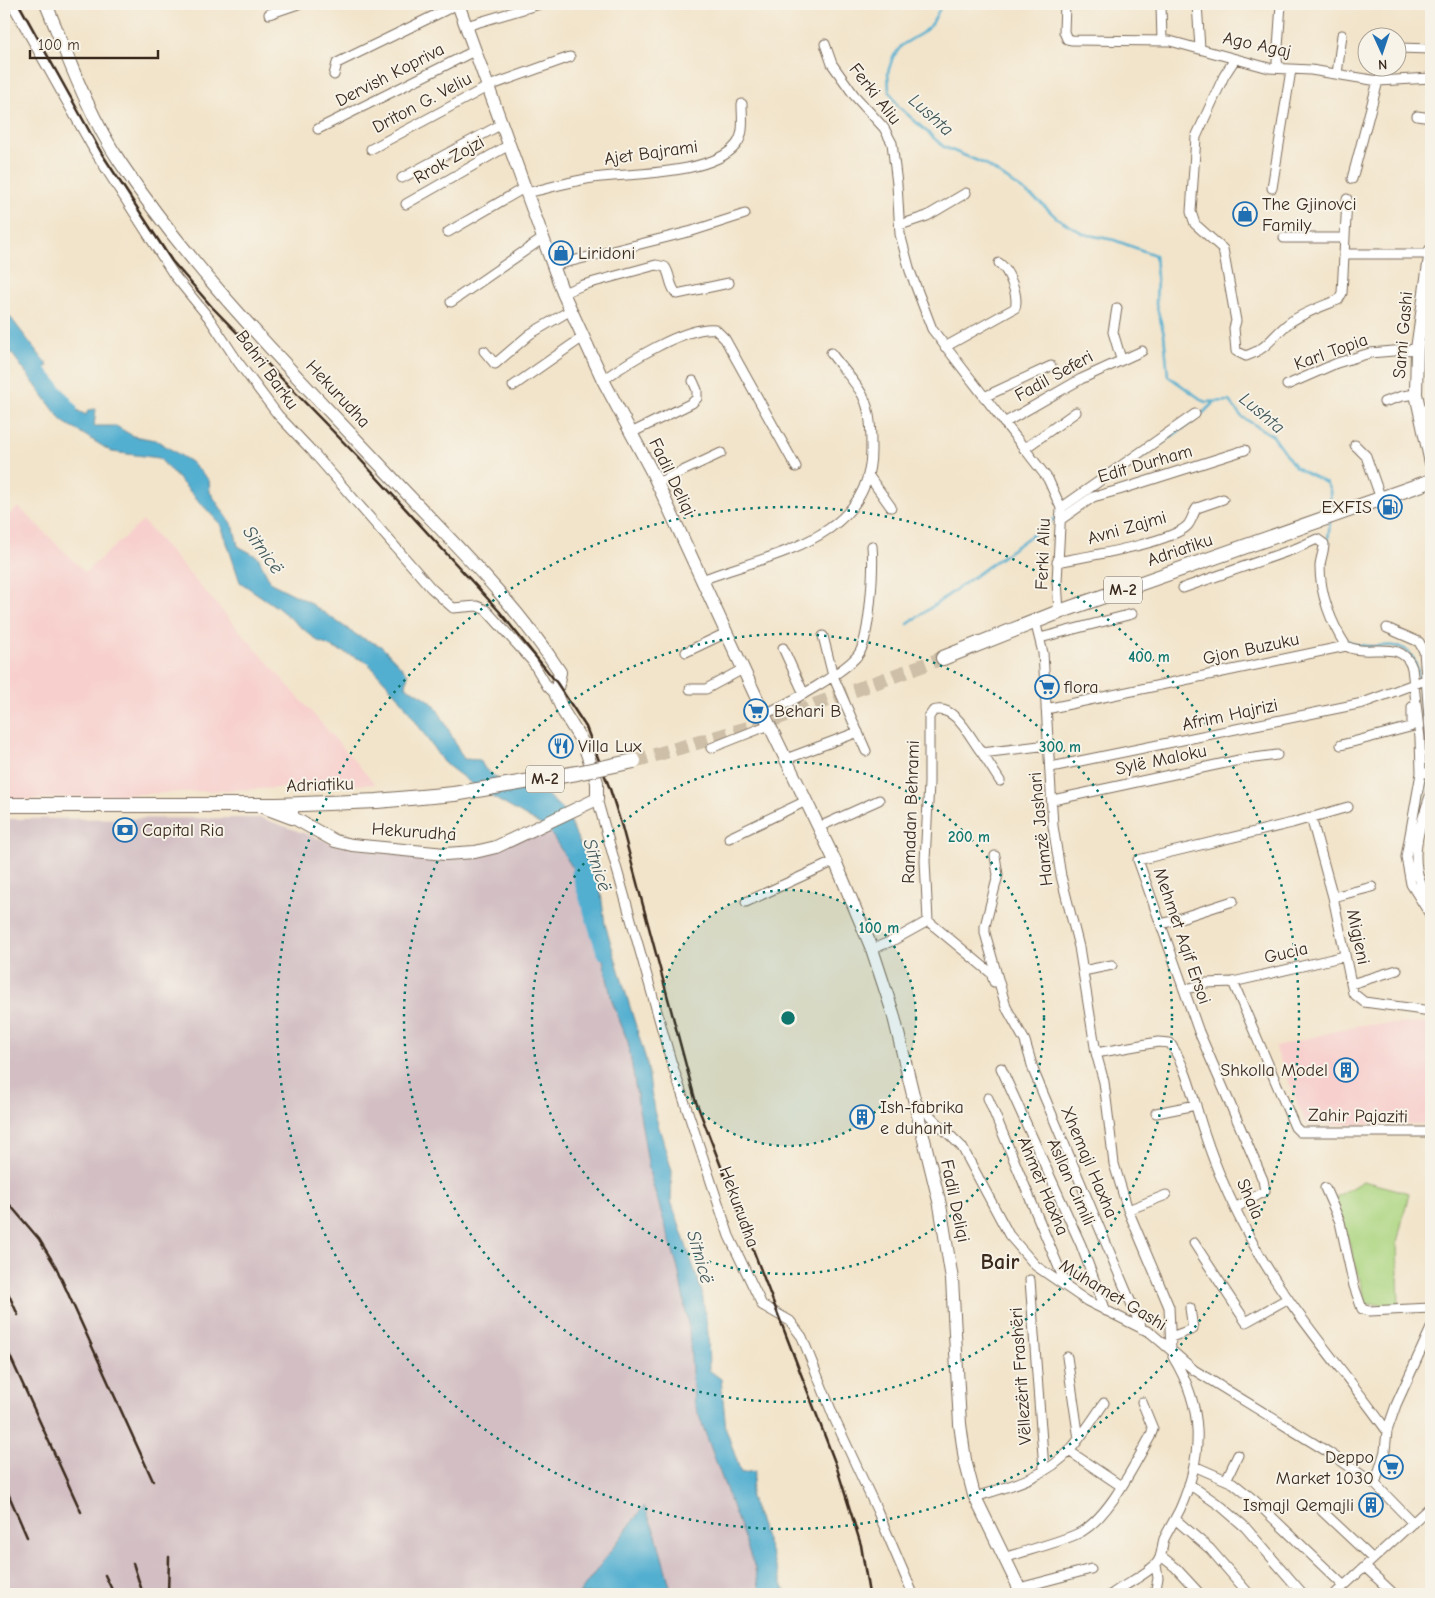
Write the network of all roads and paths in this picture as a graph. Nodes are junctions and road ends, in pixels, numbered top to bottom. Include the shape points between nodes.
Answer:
1 (12, 4) edge
2 (46, 4) edge
3 (298, 4) edge
4 (458, 4) edge
5 (540, 4) edge
6 (1065, 4) edge
7 (1161, 4) edge
8 (1197, 4) edge
9 (1281, 4) edge
10 (268, 14) dead end
11 (466, 26) junction
12 (1342, 35) dead end
13 (1162, 41) junction
14 (825, 44) dead end
15 (1200, 48) junction
16 (1408, 48) edge
17 (1431, 49) edge
18 (476, 50) junction
19 (570, 57) dead end
20 (1235, 59) junction
21 (1279, 66) junction
22 (1291, 70) junction
23 (1337, 74) junction
24 (334, 75) dead end
25 (1431, 78) edge
26 (1378, 81) junction
27 (489, 86) junction
28 (742, 104) dead end
29 (1417, 116) dead end
30 (1431, 118) edge
31 (502, 124) junction
32 (318, 129) dead end
33 (509, 145) junction
34 (371, 149) dead end
35 (402, 178) dead end
36 (1352, 180) dead end
37 (1272, 188) dead end
38 (525, 190) junction
39 (966, 193) dead end
40 (1347, 199) dead end
41 (406, 204) dead end
42 (744, 214) dead end
43 (900, 225) junction
44 (448, 232) dead end
45 (1284, 238) dead end
46 (1345, 238) junction
47 (542, 239) junction
48 (1344, 254) junction
49 (1431, 255) edge
50 (999, 263) dead end
51 (552, 266) junction
52 (729, 282) dead end
53 (563, 293) junction
54 (451, 302) dead end
55 (1117, 308) dead end
56 (571, 310) junction
57 (1426, 318) edge
58 (583, 337) junction
59 (945, 347) junction
60 (1417, 349) junction
61 (1142, 350) dead end
62 (484, 351) dead end
63 (831, 353) dead end
64 (1121, 359) junction
65 (1051, 366) dead end
66 (603, 380) junction
67 (693, 381) dead end
68 (1287, 385) dead end
69 (513, 386) dead end
70 (1416, 394) junction
71 (984, 397) junction
72 (1384, 402) dead end
73 (1076, 412) dead end
74 (1195, 414) dead end
75 (1426, 422) edge
76 (1004, 424) junction
77 (631, 433) junction
78 (1355, 445) dead end
79 (1024, 449) junction
80 (1245, 450) dead end
81 (720, 453) dead end
82 (1431, 463) edge
83 (796, 467) dead end
84 (868, 474) junction
85 (1431, 481) edge
86 (657, 483) junction
87 (1223, 499) dead end
88 (1380, 499) junction
89 (891, 508) dead end
90 (1061, 514) junction
91 (872, 546) dead end
92 (1058, 562) junction
93 (702, 580) junction
94 (1183, 588) dead end
95 (1059, 612) junction
96 (1132, 614) dead end
97 (1035, 621) junction
98 (1386, 628) dead end
99 (726, 633) junction
100 (823, 636) dead end
101 (1040, 638) junction
102 (1346, 646) junction
103 (782, 648) dead end
104 (686, 652) dead end
105 (943, 658) tunnel mouth
106 (743, 669) junction
107 (833, 676) junction
108 (1428, 680) edge
109 (1414, 684) junction
110 (690, 689) dead end
111 (804, 694) junction
112 (556, 695) junction
113 (1416, 701) junction
114 (1046, 709) junction
115 (766, 719) junction
116 (858, 732) junction
117 (1431, 744) edge
118 (1048, 745) junction
119 (1341, 745) dead end
120 (711, 748) dead end
121 (866, 751) dead end
122 (982, 753) junction
123 (1277, 755) dead end
124 (786, 759) junction
125 (634, 761) tunnel mouth
126 (1051, 767) junction
127 (1431, 772) edge
128 (1420, 773) junction
129 (1000, 781) dead end
130 (1431, 793) edge
131 (597, 799) junction
132 (879, 800) dead end
133 (1052, 800) junction
134 (806, 801) junction
135 (313, 804) junction
136 (4, 805) edge
137 (1348, 807) dead end
138 (294, 811) junction
139 (1311, 817) junction
140 (312, 827) junction
141 (819, 827) junction
142 (729, 838) dead end
143 (995, 856) dead end
144 (835, 861) junction
145 (1372, 887) dead end
146 (1333, 897) junction
147 (1233, 901) dead end
148 (746, 902) dead end
149 (1431, 902) edge
150 (1431, 916) edge
151 (928, 921) junction
152 (1162, 924) junction
153 (872, 949) junction
154 (1346, 956) junction
155 (1112, 965) dead end
156 (1398, 970) dead end
157 (1083, 972) junction
158 (1233, 982) junction
159 (1350, 984) junction
160 (1184, 990) junction
161 (1006, 1007) junction
162 (1431, 1011) edge
163 (1096, 1053) junction
164 (1001, 1068) dead end
165 (988, 1098) dead end
166 (915, 1101) junction
167 (1196, 1105) junction
168 (1156, 1113) dead end
169 (1431, 1132) edge
170 (1325, 1188) dead end
171 (1166, 1195) dead end
172 (1235, 1208) junction
173 (1128, 1210) junction
174 (1194, 1243) dead end
175 (1030, 1280) dead end
176 (1067, 1288) junction
177 (1287, 1299) junction
178 (1190, 1308) dead end
179 (1431, 1308) edge
180 (1106, 1311) junction
181 (1431, 1328) edge
182 (1142, 1329) junction
183 (1171, 1337) junction
184 (1169, 1349) junction
185 (1067, 1357) dead end
186 (1142, 1402) dead end
187 (1104, 1403) dead end
188 (1387, 1431) junction
189 (1079, 1438) junction
190 (1069, 1451) junction
191 (1238, 1455) dead end
192 (1194, 1466) junction
193 (1044, 1470) junction
194 (1226, 1480) junction
195 (1189, 1484) junction
196 (1375, 1484) junction
197 (1121, 1486) junction
198 (975, 1497) junction
199 (1431, 1506) edge
200 (1322, 1511) dead end
201 (1175, 1519) junction
202 (1413, 1523) junction
203 (1161, 1556) junction
204 (1004, 1558) junction
205 (1373, 1559) junction
206 (1156, 1565) junction
207 (1364, 1567) junction
208 (1091, 1569) dead end
209 (1344, 1586) junction
210 (1021, 1591) edge
211 (913, 1594) edge
212 (1112, 1594) edge
213 (1155, 1594) edge
214 (1200, 1594) edge
215 (1249, 1594) edge
216 (1303, 1594) edge
217 (1335, 1594) edge
218 (1394, 1594) edge

1 - 112 street, Bahri Barku via 142,228 278,415 431,588 453,608 477,606 486,610 532,661
2 - 112 street, Hekurudha via 90,107 131,177 218,288 542,644 560,672
3 - 10 street
4 - 11 street, Fadil Deliqi
4 - 24 street, Fadil Deliqi via 337,63
5 - 11 street
6 - 13 street, Ago Agaj via 1064,32 1067,38 1104,42
7 - 13 street
8 - 15 street, Ago Agaj
9 - 21 street via 1276,62
11 - 18 street, Fadil Deliqi
12 - 23 street
13 - 15 street, Ago Agaj
14 - 43 street, Ferki Aliu via 832,64 854,96 888,135
15 - 20 street, Ago Agaj
16 - 17 street
18 - 27 street, Fadil Deliqi
18 - 32 street, Dervish Kopriva
19 - 27 street
20 - 21 street, Ago Agaj via 1269,68
20 - 48 street via 1196,137 1191,212 1195,224 1223,249 1236,321 1236,351 1246,356 1257,352 1290,322 1338,300 1342,293
21 - 22 street, Ago Agaj
22 - 23 street, Ago Agaj
22 - 37 street
23 - 26 street, Ago Agaj
25 - 26 street, Ago Agaj
26 - 36 street
27 - 31 street, Fadil Deliqi
27 - 34 street, Driton G. Veliu
28 - 38 street, Ajet Bajrami via 740,140 735,147 704,164
29 - 30 street
31 - 33 street, Fadil Deliqi
31 - 35 street
33 - 38 street, Fadil Deliqi
33 - 41 street, Rrok Zojzi
38 - 44 street
38 - 47 street, Fadil Deliqi
39 - 43 street via 926,216
40 - 46 street
42 - 51 street via 684,233
43 - 59 street, Ferki Aliu via 910,271 932,328
45 - 46 street
46 - 48 street
47 - 51 street, Fadil Deliqi
47 - 54 street
48 - 49 street
49 - 57 street, Sami Gashi
50 - 59 street via 1006,268 1016,298 1015,308
51 - 53 street, Fadil Deliqi
52 - 53 street via 677,294 672,288 668,270 656,266
53 - 56 street, Fadil Deliqi
55 - 64 street, Fadil Seferi via 1113,332
56 - 58 street, Fadil Deliqi
56 - 62 street via 530,334 495,364
57 - 60 street, Sami Gashi
58 - 66 street, Fadil Deliqi
58 - 69 street
59 - 71 street, Ferki Aliu
60 - 68 street, Karl Topia via 1370,353 1337,363
60 - 70 street, Sami Gashi
61 - 64 street, Fadil Seferi
63 - 84 street via 867,408 871,453
64 - 76 street, Fadil Seferi
65 - 71 street
66 - 77 street, Fadil Deliqi
66 - 83 street via 648,351 700,330 715,329 725,339
67 - 77 street via 697,398 692,403
70 - 72 street, Sami Gashi
70 - 75 street, Sami Gashi
71 - 76 street, Ferki Aliu
73 - 79 street
74 - 90 street
75 - 82 street, Sami Gashi
76 - 79 street, Ferki Aliu
77 - 86 street, Fadil Deliqi
78 - 88 street via 1366,456
79 - 90 street, Ferki Aliu via 1048,479
80 - 90 street, Edit Durham via 1100,494
81 - 86 street
84 - 89 street
84 - 93 street via 854,506 830,530 801,545
85 - 88 main road, Adriatiku / M-2
86 - 93 street, Fadil Deliqi
87 - 92 street, Avni Zajmi via 1197,508 1188,525 1155,539 1104,554
88 - 95 main road, Adriatiku / M-2
90 - 92 street, Ferki Aliu
91 - 107 street via 872,586 862,644 859,653
92 - 95 street, Ferki Aliu
93 - 99 street, Fadil Deliqi
94 - 102 street via 1321,540 1324,550 1320,578 1326,602
95 - 97 main road, Adriatiku / M-2
96 - 101 street
97 - 101 street, Hamzë Jashari
97 - 105 main road, Adriatiku / M-2
98 - 108 street via 1419,642 1424,652
99 - 104 street
99 - 106 street, Fadil Deliqi
100 - 107 street
101 - 114 street, Hamzë Jashari
102 - 109 street via 1360,651 1398,651 1410,662
102 - 114 street, Gjon Buzuku
103 - 111 street
106 - 110 street via 706,689
106 - 115 street, Fadil Deliqi
107 - 111 street
107 - 116 street
108 - 109 street, Afrim Hajrizi
108 - 117 street
109 - 113 street
109 - 126 street, Afrim Hajrizi via 1388,696 1327,712
111 - 115 street
112 - 131 street, Hekurudha via 584,745 597,782
113 - 119 street via 1412,706 1410,728
113 - 128 street
114 - 118 street, Hamzë Jashari
115 - 120 street
115 - 124 street, Fadil Deliqi
116 - 121 street
116 - 124 street
118 - 122 street
118 - 126 street, Hamzë Jashari
122 - 129 street, Ramadan Behrami
122 - 151 street, Ramadan Behrami via 954,715 945,709 933,711 930,717 925,861
123 - 133 street, Sylë Maloku via 1239,760
124 - 134 street, Fadil Deliqi
125 - 135 main road, Adriatiku / M-2, bridge via 454,794
126 - 133 street, Hamzë Jashari
127 - 128 street
128 - 150 street via 1406,856 1411,884
130 - 149 street via 1415,856 1418,879
131 - 140 street, Hekurudha via 496,847 475,852 445,854 352,845 335,841
131 - 211 street, Hekurudha via 671,1061 729,1236 762,1305 790,1321 802,1337 835,1420
132 - 141 street
133 - 157 street, Hamzë Jashari via 1056,852
134 - 141 street, Fadil Deliqi
134 - 142 street
135 - 138 main road, Adriatiku / M-2
135 - 140 street via 308,814
136 - 138 main road, Adriatiku / M-2 via 262,805
137 - 139 street, Mehmet Aqif Ersoi
138 - 140 street, Hekurudha
139 - 146 street, Migjeni
139 - 152 street, Mehmet Aqif Ersoi via 1138,860
141 - 144 street, Fadil Deliqi
143 - 161 street, Xhemajl Haxha via 998,875 984,929
144 - 148 street
144 - 153 street, Fadil Deliqi
145 - 146 street, Migjeni
146 - 154 street, Migjeni
147 - 152 street
151 - 153 street
151 - 161 street, Xhemajl Haxha via 990,973
152 - 160 street, Mehmet Aqif Ersoi
153 - 166 street, Fadil Deliqi via 893,1013
154 - 158 street, Gucia
154 - 159 street, Migjeni
155 - 157 street
156 - 159 street, Migjeni
157 - 163 street, Hamzë Jashari
158 - 160 street, Gucia via 1206,983
158 - 169 street, Zahir Pajaziti via 1295,1127 1300,1132
159 - 162 street, Migjeni via 1357,998 1364,1002
160 - 172 street, Mehmet Aqif Ersoi via 1263,1180 1265,1191
161 - 182 street, Xhemajl Haxha via 1025,1041 1034,1072
163 - 167 street, Shala via 1158,1042 1170,1043 1178,1054
163 - 173 street, Hamzë Jashari via 1104,1082 1114,1164
164 - 180 street, Asllan Cimili via 1081,1244
165 - 176 street, Ahmet Haxha
166 - 176 street, Muhamet Gashi via 962,1147 1009,1235 1036,1266
166 - 198 street, Fadil Deliqi via 940,1205 952,1279 960,1424
167 - 168 street
167 - 172 street, Shala
170 - 179 street via 1340,1222 1362,1309
171 - 173 street
172 - 177 street, Shala
173 - 183 street, Hamzë Jashari via 1169,1308
174 - 177 street via 1246,1322
175 - 193 street, Vëllezërit Frashëri
176 - 180 street, Muhamet Gashi
177 - 188 street, Shala
178 - 183 street via 1193,1329
180 - 182 street, Muhamet Gashi
181 - 188 street
182 - 184 street, Muhamet Gashi
183 - 184 street, Hamzë Jashari
184 - 192 street via 1196,1417 1199,1432
184 - 196 street, Muhamet Gashi via 1194,1370
185 - 189 street
186 - 197 street via 1153,1429
187 - 189 street, Vëllezërit Frashëri
188 - 196 street
189 - 190 street, Vëllezërit Frashëri
190 - 193 street, Vëllezërit Frashëri
190 - 197 street
191 - 194 street
192 - 194 street
192 - 195 street
193 - 198 street, Vëllezërit Frashëri via 1018,1484
194 - 209 street via 1254,1500
195 - 201 street
195 - 216 street via 1245,1527
196 - 202 street, Muhamet Gashi
197 - 204 street via 1095,1521 1079,1533
198 - 204 street, Fadil Deliqi
199 - 202 street
200 - 205 street
201 - 203 street via 1163,1541
201 - 215 street via 1210,1549
202 - 205 street
203 - 206 street
203 - 214 street
204 - 210 street, Fadil Deliqi
205 - 207 street
206 - 212 street
206 - 213 street
207 - 209 street
207 - 218 street
208 - 210 street, Fadil Deliqi
209 - 217 street

